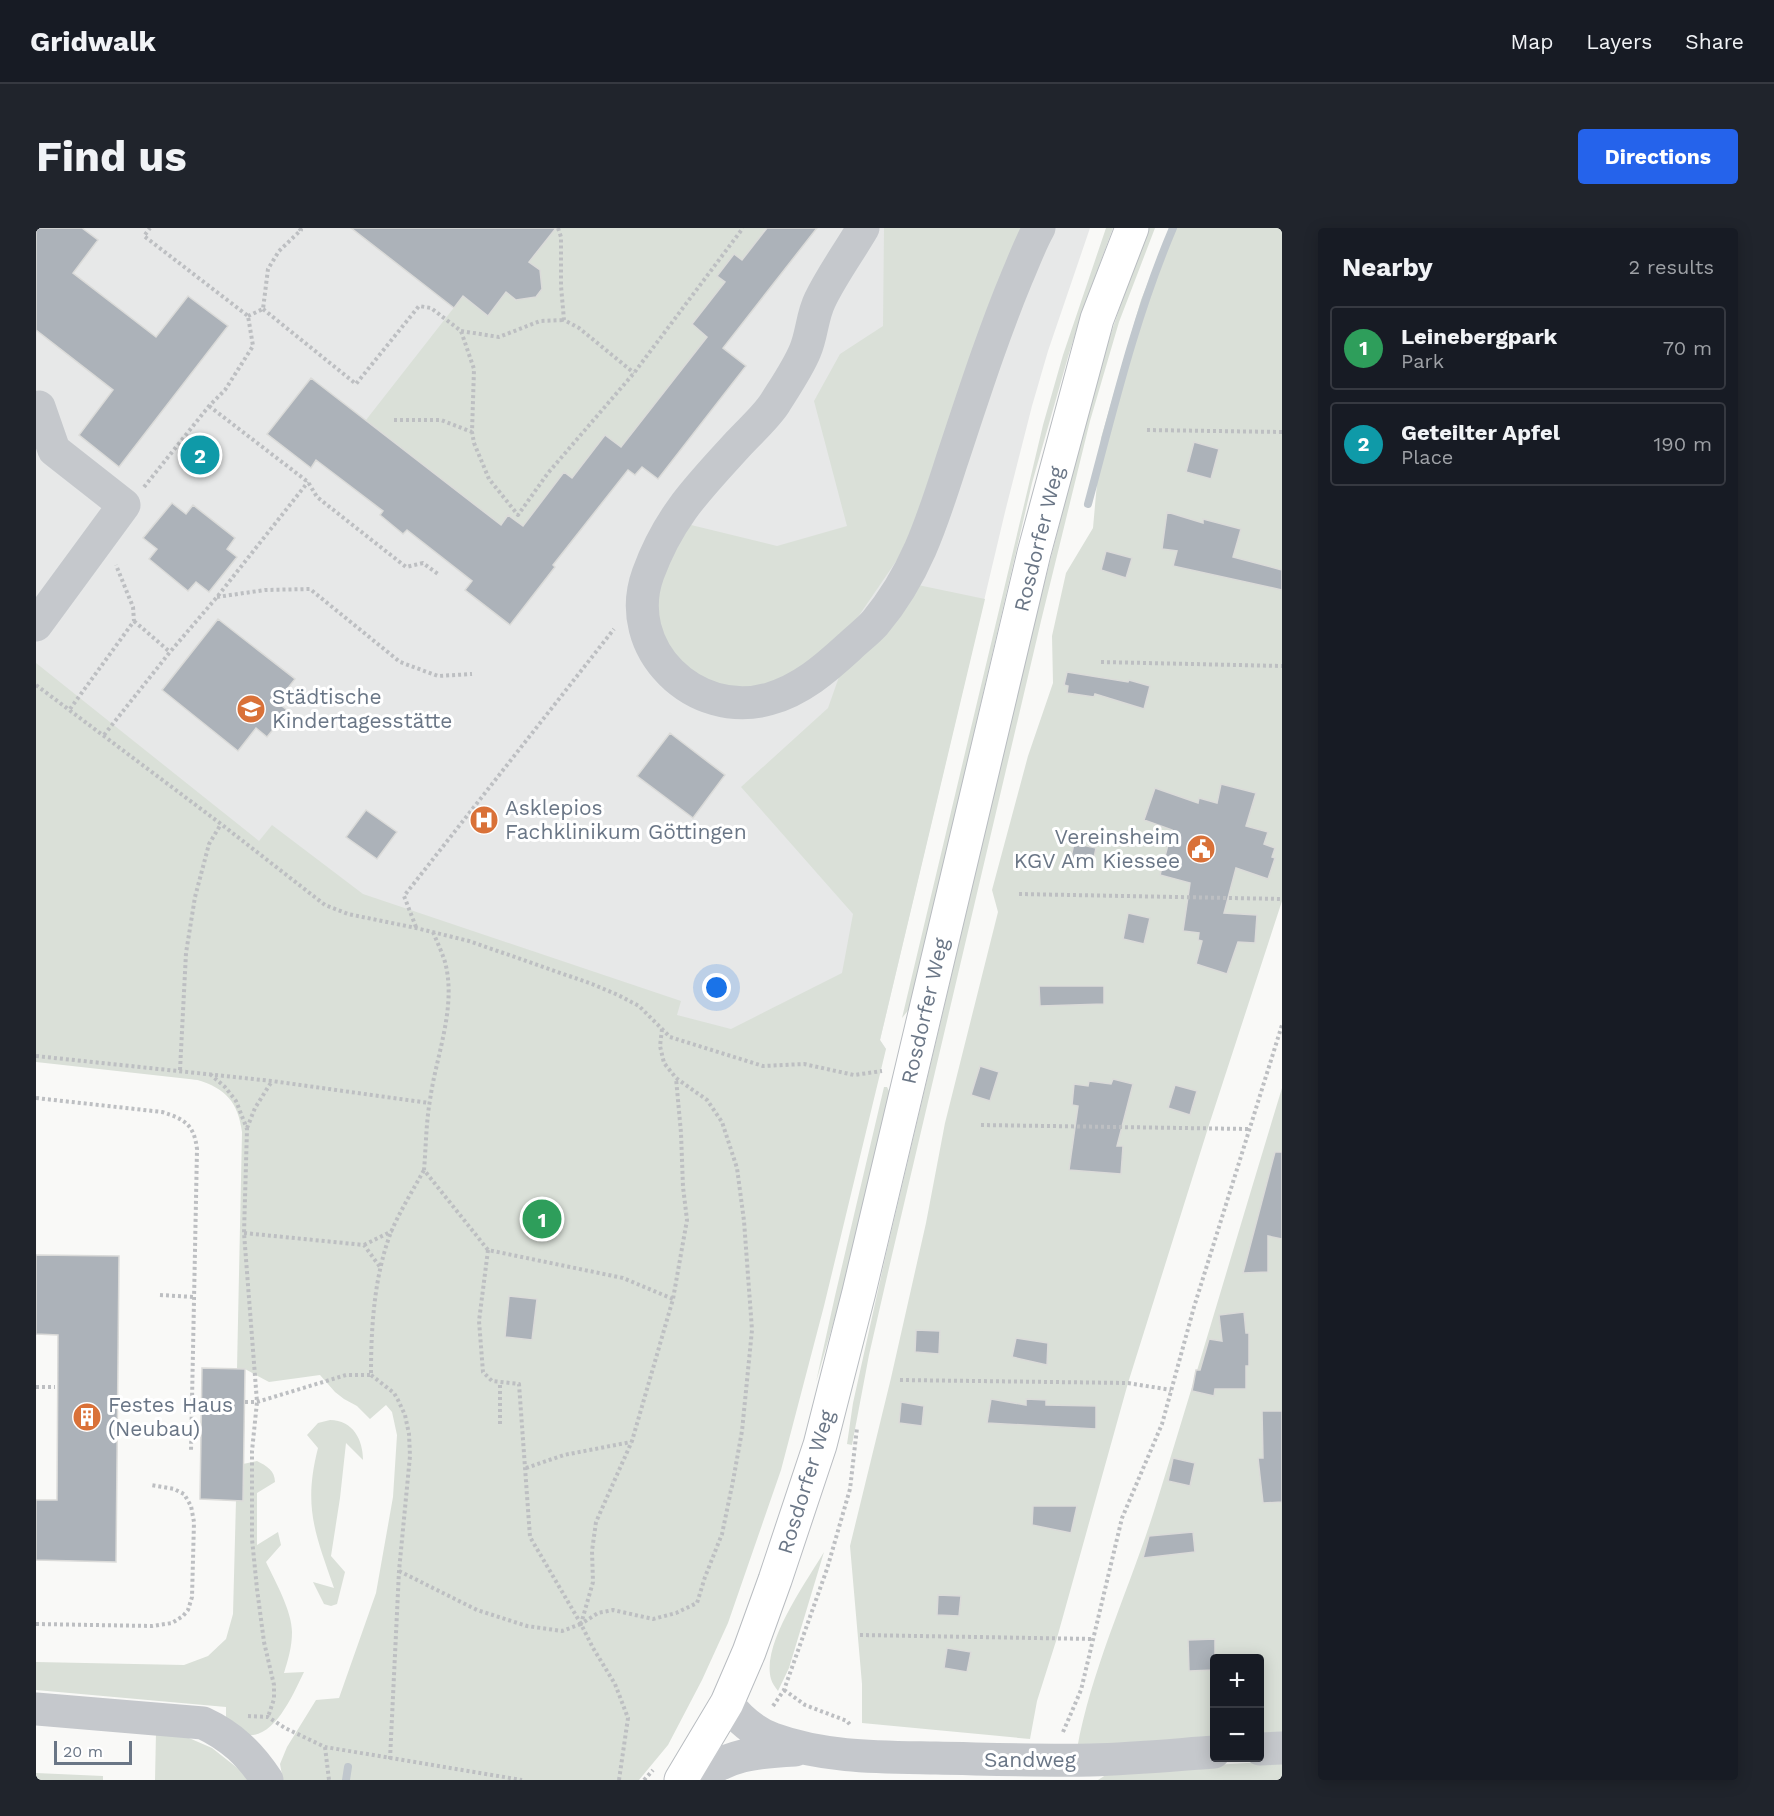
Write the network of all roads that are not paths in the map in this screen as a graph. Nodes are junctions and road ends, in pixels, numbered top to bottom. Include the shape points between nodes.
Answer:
1 (863, 228) edge
2 (1039, 228) edge
3 (1132, 228) edge
4 (39, 407) dead end
5 (36, 625) edge
6 (727, 1704) junction
7 (36, 1708) edge
8 (1282, 1748) edge
9 (1264, 1749) edge
10 (809, 1750) junction
11 (1210, 1752) edge
12 (860, 1755) junction
13 (267, 1780) edge
14 (681, 1780) edge
15 (696, 1780) edge

1 - 2 street via 819,302 805,351 773,406 679,511 663,537 647,577 642,606 651,646 672,676 708,696 750,702 793,689 821,672 873,625 902,587 926,539 1005,306
3 - 6 main road, Rosdorfer Weg via 1097,319 1034,553 820,1445 775,1580
4 - 5 street via 54,450 124,505
6 - 10 street, Sandweg via 754,1730
6 - 12 street, Sandweg via 760,1714 817,1743
6 - 14 main road, Rosdorfer Weg
7 - 13 street via 203,1723 236,1744
8 - 9 street
10 - 12 street, Sandweg
10 - 15 street via 746,1754 714,1767
11 - 12 street, Sandweg via 1052,1760

